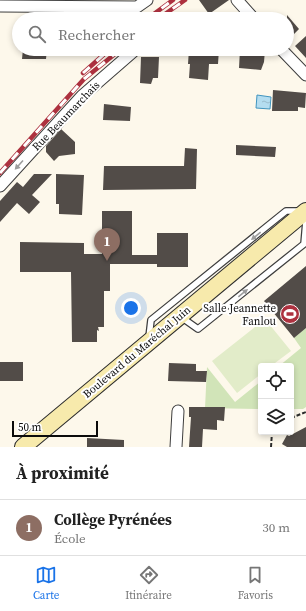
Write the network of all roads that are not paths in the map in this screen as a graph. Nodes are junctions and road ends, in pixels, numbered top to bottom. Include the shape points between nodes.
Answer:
1 (147, 0) edge
2 (237, 0) edge
3 (0, 6) edge
4 (248, 12) edge
5 (128, 56) edge
6 (288, 56) edge
7 (306, 75) edge
8 (0, 186) edge
9 (306, 211) edge
10 (306, 221) edge
11 (179, 316) junction
12 (149, 341) junction
13 (178, 411) dead end
14 (31, 444) edge
15 (176, 447) edge

1 - 3 street via 137,7
2 - 4 street
5 -> 8 street, Rue Beaumarchais via 82,96
6 - 7 street
9 - 11 main road, Boulevard du Maréchal Juin
9 -> 12 lane via 286,211 151,320
11 -> 10 lane via 198,329 304,244
11 - 12 main road, Boulevard du Maréchal Juin
12 - 14 main road, Boulevard du Maréchal Juin
13 - 15 street

